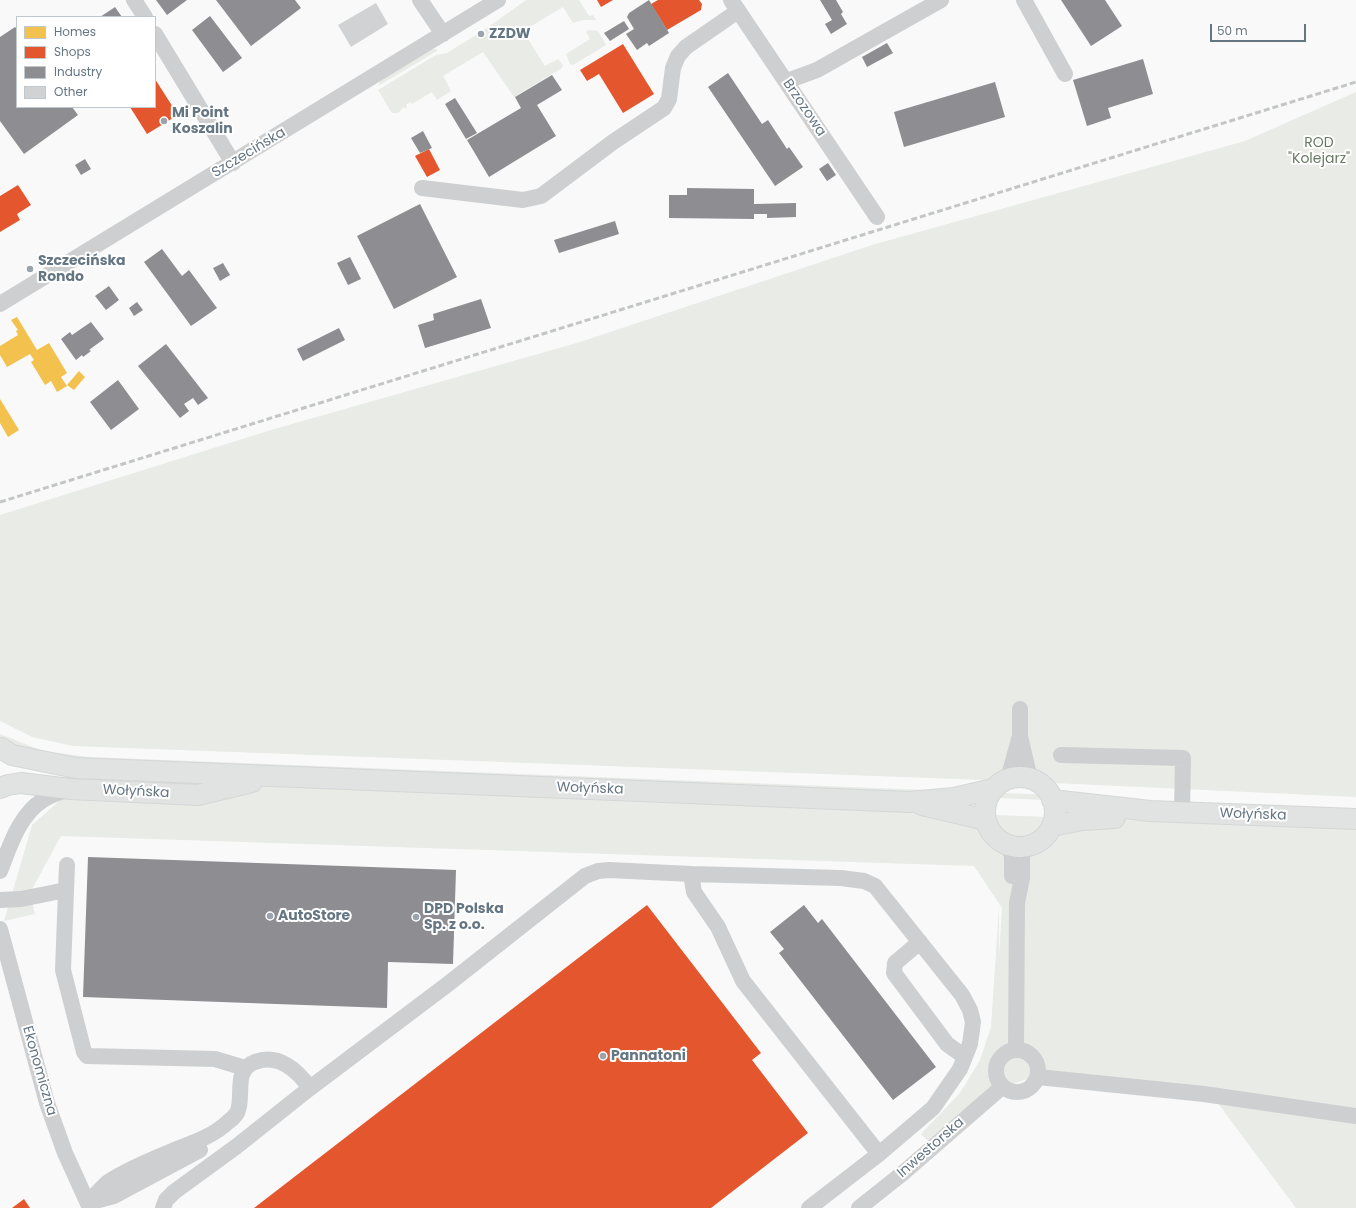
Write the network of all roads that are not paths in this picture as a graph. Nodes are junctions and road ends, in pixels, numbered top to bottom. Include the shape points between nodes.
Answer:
1 (134, 0) edge
2 (420, 0) edge
3 (498, 0) edge
4 (941, 0) edge
5 (1024, 0) edge
6 (735, 5) edge
7 (144, 16) edge
8 (443, 34) junction
9 (156, 36) edge
10 (1066, 74) dead end
11 (787, 81) junction
12 (233, 163) junction
13 (422, 188) dead end
14 (877, 217) dead end
15 (0, 304) edge
16 (1020, 709) dead end
17 (1020, 736) junction
18 (0, 748) edge
19 (1061, 755) dead end
20 (271, 777) junction
21 (1030, 778) junction
22 (0, 781) edge
23 (1001, 784) junction
24 (0, 788) edge
25 (70, 789) junction
26 (1052, 800) junction
27 (909, 802) junction
28 (1150, 811) junction
29 (1182, 813) junction
30 (1356, 819) edge
31 (986, 820) junction
32 (1052, 826) junction
33 (1017, 846) junction
34 (67, 865) dead end
35 (0, 871) edge
36 (692, 874) junction
37 (66, 890) junction
38 (0, 900) edge
39 (0, 929) edge
40 (920, 942) junction
41 (1016, 1050) junction
42 (965, 1058) junction
43 (245, 1068) junction
44 (1038, 1077) junction
45 (1002, 1087) junction
46 (310, 1088) junction
47 (1356, 1116) edge
48 (879, 1154) junction
49 (89, 1206) edge
50 (163, 1208) edge
51 (809, 1208) edge
52 (859, 1208) edge

1 - 7 street
2 - 8 street
3 - 8 street, Szczecińska
4 - 11 street via 817,70
5 - 10 street
6 - 11 street, Brzozowa
6 - 13 street via 678,56 673,68 669,99 664,108 612,142 541,196 522,200
8 - 12 street, Szczecińska
9 - 12 street
11 - 14 street, Brzozowa
12 - 15 street, Szczecińska
16 - 17 street
17 - 21 street
17 - 23 street
18 - 20 main road, Wołyńska via 12,755 76,768
18 - 22 main road via 4,766
19 - 29 street via 1183,758
20 - 25 main road, Wołyńska via 198,795
20 - 27 main road, Wołyńska
21 - 23 main road via 1018,777
21 - 26 main road via 1043,786
23 - 27 main road, Wołyńska via 954,798
23 - 31 main road via 986,804
24 - 25 main road, Wołyńska via 21,783
25 - 35 street via 50,796 33,808 14,834
26 - 28 main road, Wołyńska
26 - 32 main road
27 - 31 main road, Wołyńska
28 - 29 main road, Wołyńska
28 - 32 main road, Wołyńska via 1131,816 1082,820
29 - 30 main road, Wołyńska
31 - 33 main road via 994,835
32 - 33 main road via 1041,839
33 - 41 street via 1022,856 1022,878 1017,903
34 - 37 street
36 - 40 street via 841,878 864,881 875,886
36 - 46 street via 609,870 586,876
36 - 48 street via 694,892 718,927 743,981
37 - 38 street via 21,899
37 - 43 street via 63,970 84,1052 88,1056 215,1059
39 - 49 street, Ekonomiczna via 47,1102 65,1153
40 - 42 street via 962,995 970,1010 973,1022
40 - 42 street via 895,963 894,973 947,1044
41 - 44 street via 1026,1052 1034,1058 1038,1067
41 - 45 street via 1005,1054 997,1064 996,1076
42 - 48 street via 933,1108
43 - 46 street via 260,1060 284,1062
43 - 49 street via 239,1085 237,1113 228,1122 211,1136 142,1164 107,1183
44 - 45 street via 1026,1091 1013,1092
44 - 47 street via 1204,1094
45 - 52 street, Inwestorska
46 - 50 street via 238,1146 174,1192 166,1200
48 - 51 street

